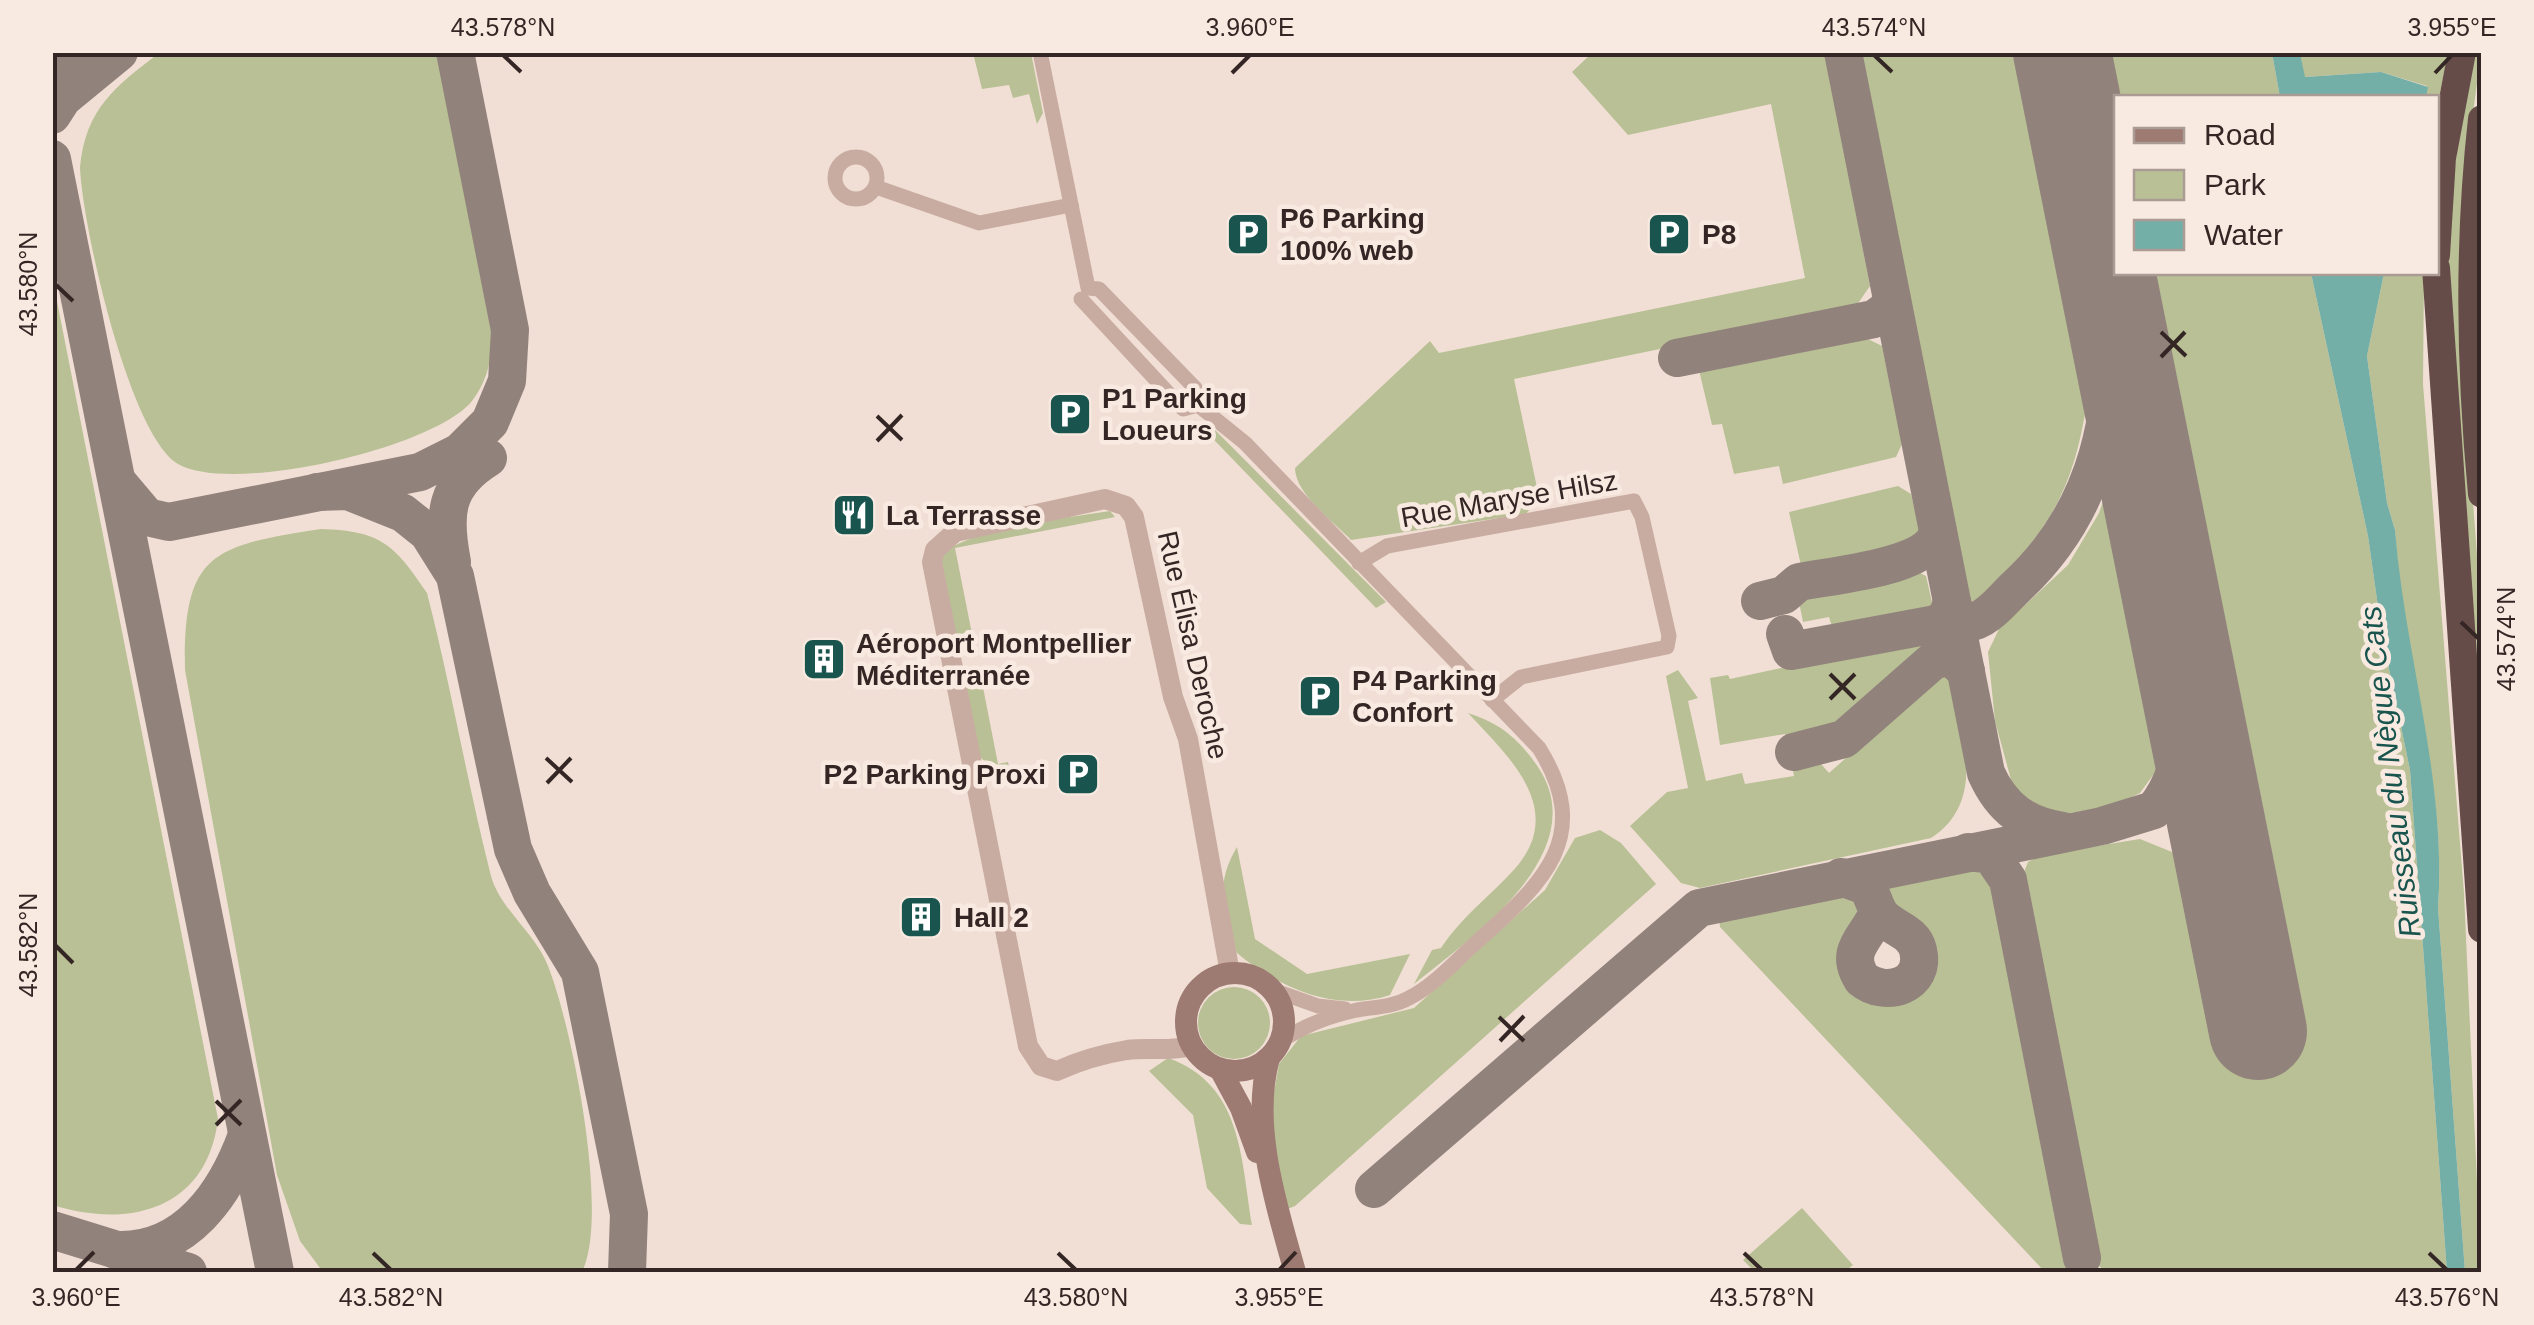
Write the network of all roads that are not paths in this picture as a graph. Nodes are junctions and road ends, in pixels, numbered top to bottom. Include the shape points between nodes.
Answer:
1 (1040, 52) edge
2 (2462, 52) edge
3 (2482, 118) edge
4 (876, 187) dead end
5 (1071, 206) junction
6 (2439, 206) edge
7 (2436, 275) edge
8 (2477, 283) edge
9 (1084, 294) junction
10 (1198, 405) junction
11 (2482, 494) edge
12 (1359, 563) junction
13 (1492, 700) junction
14 (2482, 929) edge
15 (1230, 973) junction
16 (1273, 990) junction
17 (1359, 1010) junction
18 (1192, 1046) junction
19 (1275, 1050) junction
20 (1220, 1069) junction
21 (1282, 1272) edge
22 (1296, 1272) edge

1 - 5 street
2 - 6 highway
3 - 8 highway via 2473,198
4 - 5 street via 980,223
5 - 9 street
7 - 14 highway
8 - 11 highway
9 - 10 street via 1183,409
9 - 10 street via 1100,290 1195,388
10 - 12 street via 1245,443
12 - 13 street
12 - 13 street, Rue Maryse Hilsz via 1387,546 1634,501 1667,647 1521,677
13 - 17 street via 1556,775 1563,804 1556,855 1530,895 1427,986 1391,1006
15 - 16 main road
15 - 18 main road via 1214,977 1191,999 1186,1031
15 - 18 street, Rue Élisa Deroche via 1188,739 1134,517 1126,506 1105,499 954,532 932,562 1028,1046 1050,1071 1132,1050
16 - 17 street via 1318,1006
16 - 19 main road via 1284,1015
17 - 19 street via 1318,1020
18 - 20 main road
19 - 20 main road via 1246,1070
19 - 22 main road via 1261,1104
20 - 21 main road via 1251,1131

